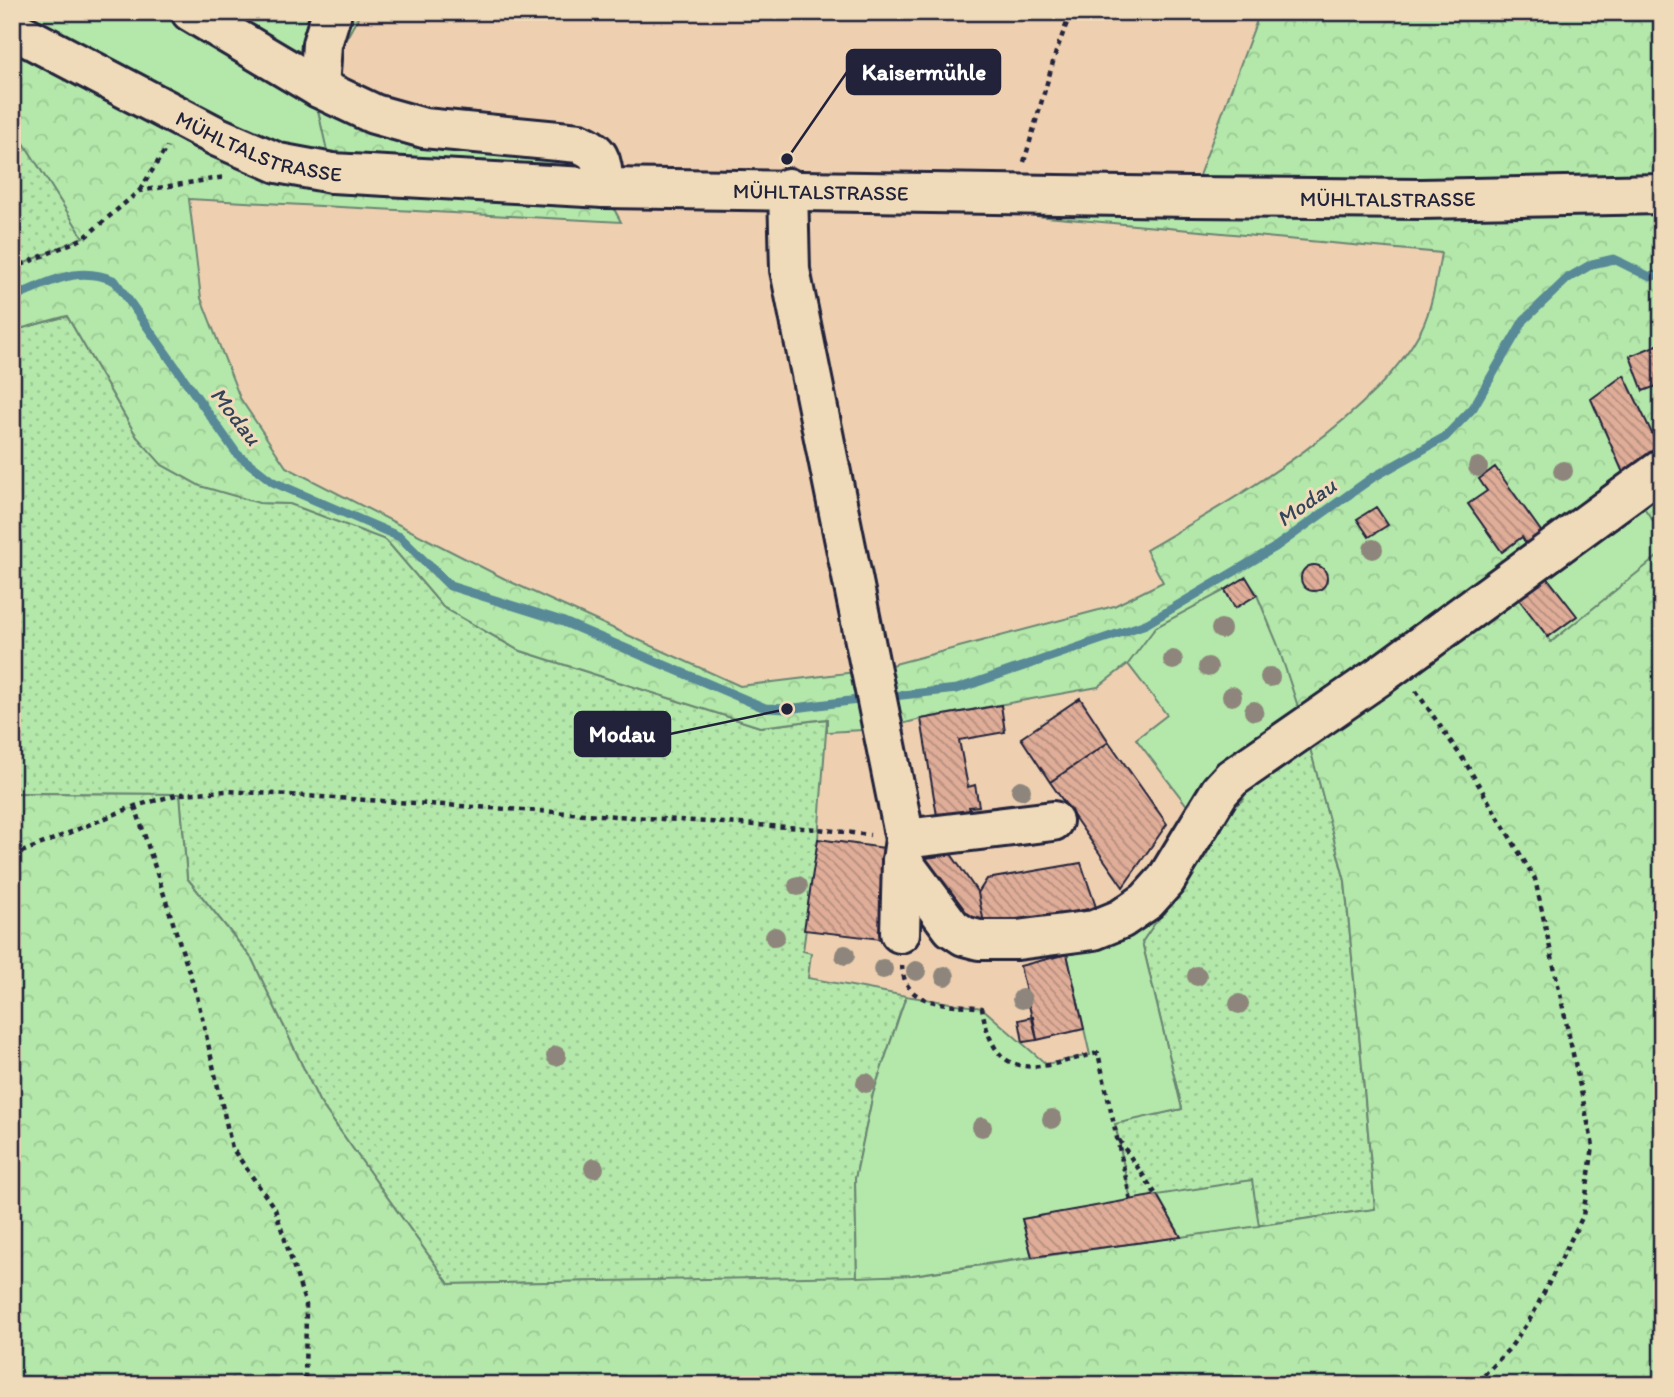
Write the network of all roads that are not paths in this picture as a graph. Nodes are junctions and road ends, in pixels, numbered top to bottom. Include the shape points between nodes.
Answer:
1 (332, 12) edge
2 (199, 14) edge
3 (12, 29) edge
4 (319, 88) junction
5 (604, 188) junction
6 (788, 188) junction
7 (1662, 194) edge
8 (1662, 469) edge
9 (1053, 821) dead end
10 (904, 850) junction
11 (900, 933) road end

1 - 4 street via 322,44
2 - 4 street
3 - 5 street, MÜHLTALSTRASSE via 218,137 278,163 375,177
4 - 5 street via 374,114 424,128 579,143 595,150
5 - 6 street, MÜHLTALSTRASSE
6 - 7 street, MÜHLTALSTRASSE via 1422,199
6 - 10 street via 790,270
8 - 10 street via 1232,778 1166,880 1121,919 1094,930 979,940 952,928
9 - 10 street
10 - 11 street

